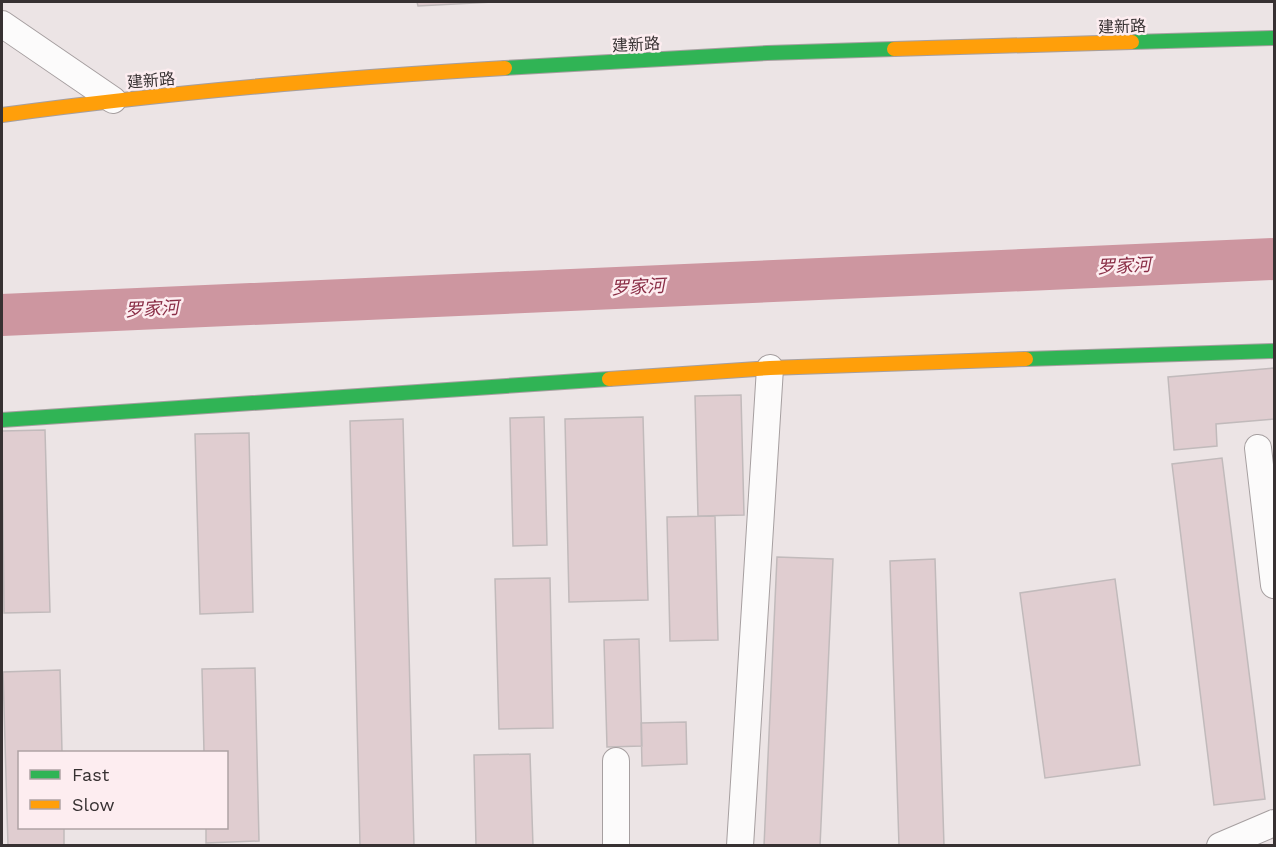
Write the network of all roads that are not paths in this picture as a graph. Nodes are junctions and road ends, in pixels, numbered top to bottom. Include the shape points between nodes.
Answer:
1 (2, 24) edge
2 (1275, 38) edge
3 (113, 100) junction
4 (2, 115) edge
5 (1275, 351) edge
6 (770, 368) junction
7 (2, 420) edge
8 (1258, 448) dead end
9 (1275, 585) edge
10 (616, 761) dead end
11 (1275, 824) edge
12 (616, 846) edge
13 (740, 846) edge
14 (1220, 846) edge

1 - 3 street
2 - 3 main road, 建新路 via 767,53 384,75
3 - 4 main road, 建新路
5 - 6 main road
6 - 7 main road
6 - 13 street
8 - 9 street
10 - 12 street
11 - 14 street

